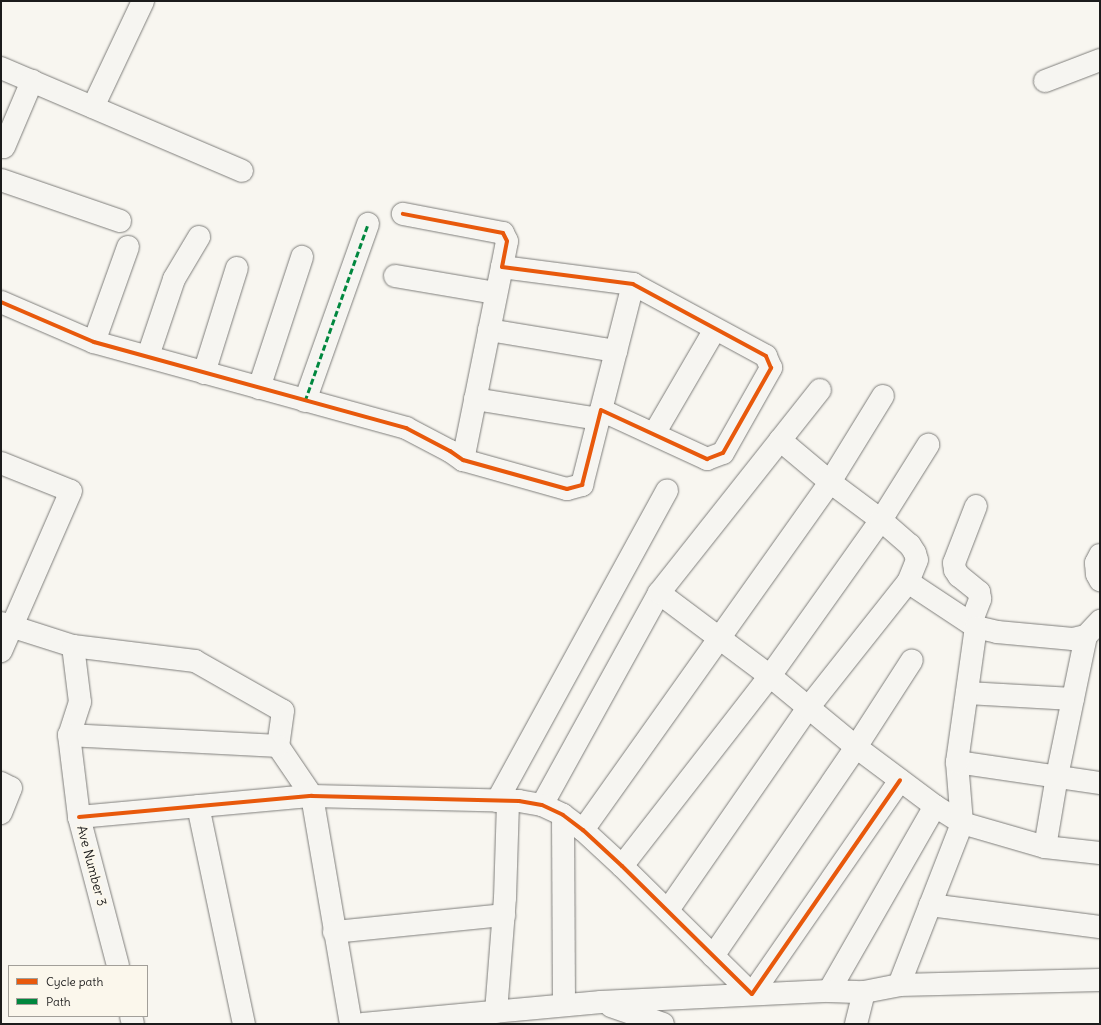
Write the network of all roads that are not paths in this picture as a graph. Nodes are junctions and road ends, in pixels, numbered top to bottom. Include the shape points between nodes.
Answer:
1 (143, 1) edge
2 (1100, 60) edge
3 (1, 68) edge
4 (32, 81) junction
5 (1045, 81) dead end
6 (93, 107) junction
7 (4, 147) dead end
8 (242, 171) dead end
9 (1, 180) edge
10 (403, 214) dead end
11 (120, 221) dead end
12 (368, 224) dead end
13 (199, 237) dead end
14 (128, 246) dead end
15 (302, 257) dead end
16 (502, 267) junction
17 (237, 268) dead end
18 (395, 276) dead end
19 (633, 284) junction
20 (496, 293) junction
21 (1, 302) edge
22 (715, 329) junction
23 (489, 330) junction
24 (94, 342) junction
25 (616, 351) junction
26 (148, 356) junction
27 (204, 373) junction
28 (259, 388) junction
29 (820, 390) dead end
30 (883, 396) dead end
31 (475, 399) junction
32 (306, 401) junction
33 (600, 414) junction
34 (654, 434) junction
35 (780, 440) junction
36 (928, 445) dead end
37 (463, 460) junction
38 (1, 463) edge
39 (830, 482) junction
40 (667, 490) dead end
41 (976, 506) dead end
42 (882, 520) junction
43 (1100, 555) edge
44 (1100, 580) edge
45 (908, 582) junction
46 (659, 593) junction
47 (6, 625) edge
48 (974, 625) junction
49 (1093, 628) edge
50 (718, 638) junction
51 (73, 646) junction
52 (1, 651) edge
53 (912, 660) dead end
54 (770, 676) junction
55 (967, 693) junction
56 (1073, 699) junction
57 (808, 708) junction
58 (69, 735) junction
59 (278, 746) junction
60 (856, 747) junction
61 (957, 762) junction
62 (1057, 776) junction
63 (900, 780) junction
64 (1100, 783) edge
65 (1, 784) edge
66 (312, 796) junction
67 (502, 801) junction
68 (542, 805) junction
69 (198, 806) junction
70 (936, 806) junction
71 (1, 812) edge
72 (563, 815) junction
73 (79, 817) junction
74 (962, 823) junction
75 (583, 830) junction
76 (1045, 847) junction
77 (1100, 853) edge
78 (622, 866) junction
79 (930, 905) junction
80 (668, 910) junction
81 (504, 915) junction
82 (1100, 926) edge
83 (334, 932) junction
84 (713, 956) junction
85 (118, 965) edge
86 (1100, 980) edge
87 (900, 986) junction
88 (829, 991) junction
89 (864, 992) junction
90 (752, 994) junction
91 (600, 1002) junction
92 (564, 1005) junction
93 (496, 1012) junction
94 (529, 1016) edge
95 (244, 1024) edge
96 (350, 1024) edge
97 (363, 1024) edge
98 (663, 1024) edge
99 (856, 1024) edge

1 - 6 street
2 - 5 street
3 - 4 street
4 - 6 street
4 - 7 street
6 - 8 street
9 - 11 street
10 - 16 street via 503,233 507,241
12 - 32 street
13 - 26 street via 174,279
14 - 24 street
15 - 28 street
16 - 19 street
16 - 20 street
17 - 27 street
18 - 20 street
19 - 22 street
19 - 25 street
20 - 23 street
21 - 24 street
22 - 34 street
22 - 34 street via 766,356 771,368 723,453 707,459
23 - 25 street
23 - 31 street
24 - 26 street
25 - 33 street
26 - 27 street
27 - 28 street
28 - 32 street
29 - 35 street
30 - 39 street
31 - 33 street
31 - 37 street
32 - 37 street via 406,428
33 - 34 street
33 - 37 street via 582,484 572,488 567,489
35 - 39 street
35 - 46 street
36 - 42 street
38 - 47 street via 71,491
39 - 42 street
39 - 50 street
40 - 67 street
41 - 48 street via 954,563 959,576 979,592 980,599
42 - 45 street via 915,553 916,564
42 - 54 street
43 - 44 street via 1096,563
45 - 48 street
45 - 57 street
46 - 50 street
46 - 68 street
47 - 51 street
47 - 52 street
48 - 49 street via 1014,634 1073,639
48 - 55 street
49 - 56 street
50 - 54 street
50 - 75 street
51 - 58 street, Ave Number 3 via 80,702
51 - 59 street via 195,661 283,711
53 - 60 street
54 - 57 street
54 - 78 street
55 - 56 street
55 - 61 street
56 - 62 street
57 - 60 street
57 - 80 street
58 - 59 street
58 - 73 street, Ave Number 3
59 - 66 street
60 - 63 street
60 - 84 street
61 - 62 street
61 - 74 street
62 - 64 street
62 - 76 street
63 - 70 street
63 - 90 street
65 - 71 street via 11,788
66 - 67 street
66 - 69 street
66 - 83 street
67 - 68 street
67 - 81 street
68 - 72 street
69 - 73 street
69 - 95 street
70 - 74 street
70 - 88 street
72 - 75 street
72 - 92 street
73 - 85 street, Ave Number 3
74 - 76 street
74 - 79 street
75 - 78 street
76 - 77 street
78 - 80 street
79 - 82 street
79 - 87 street
80 - 84 street
81 - 83 street
81 - 93 street
83 - 96 street
84 - 90 street
86 - 87 street
87 - 89 street
88 - 89 street
88 - 90 street
89 - 99 street
90 - 91 street
91 - 92 street
91 - 98 street
92 - 94 street
93 - 94 street
93 - 97 street

